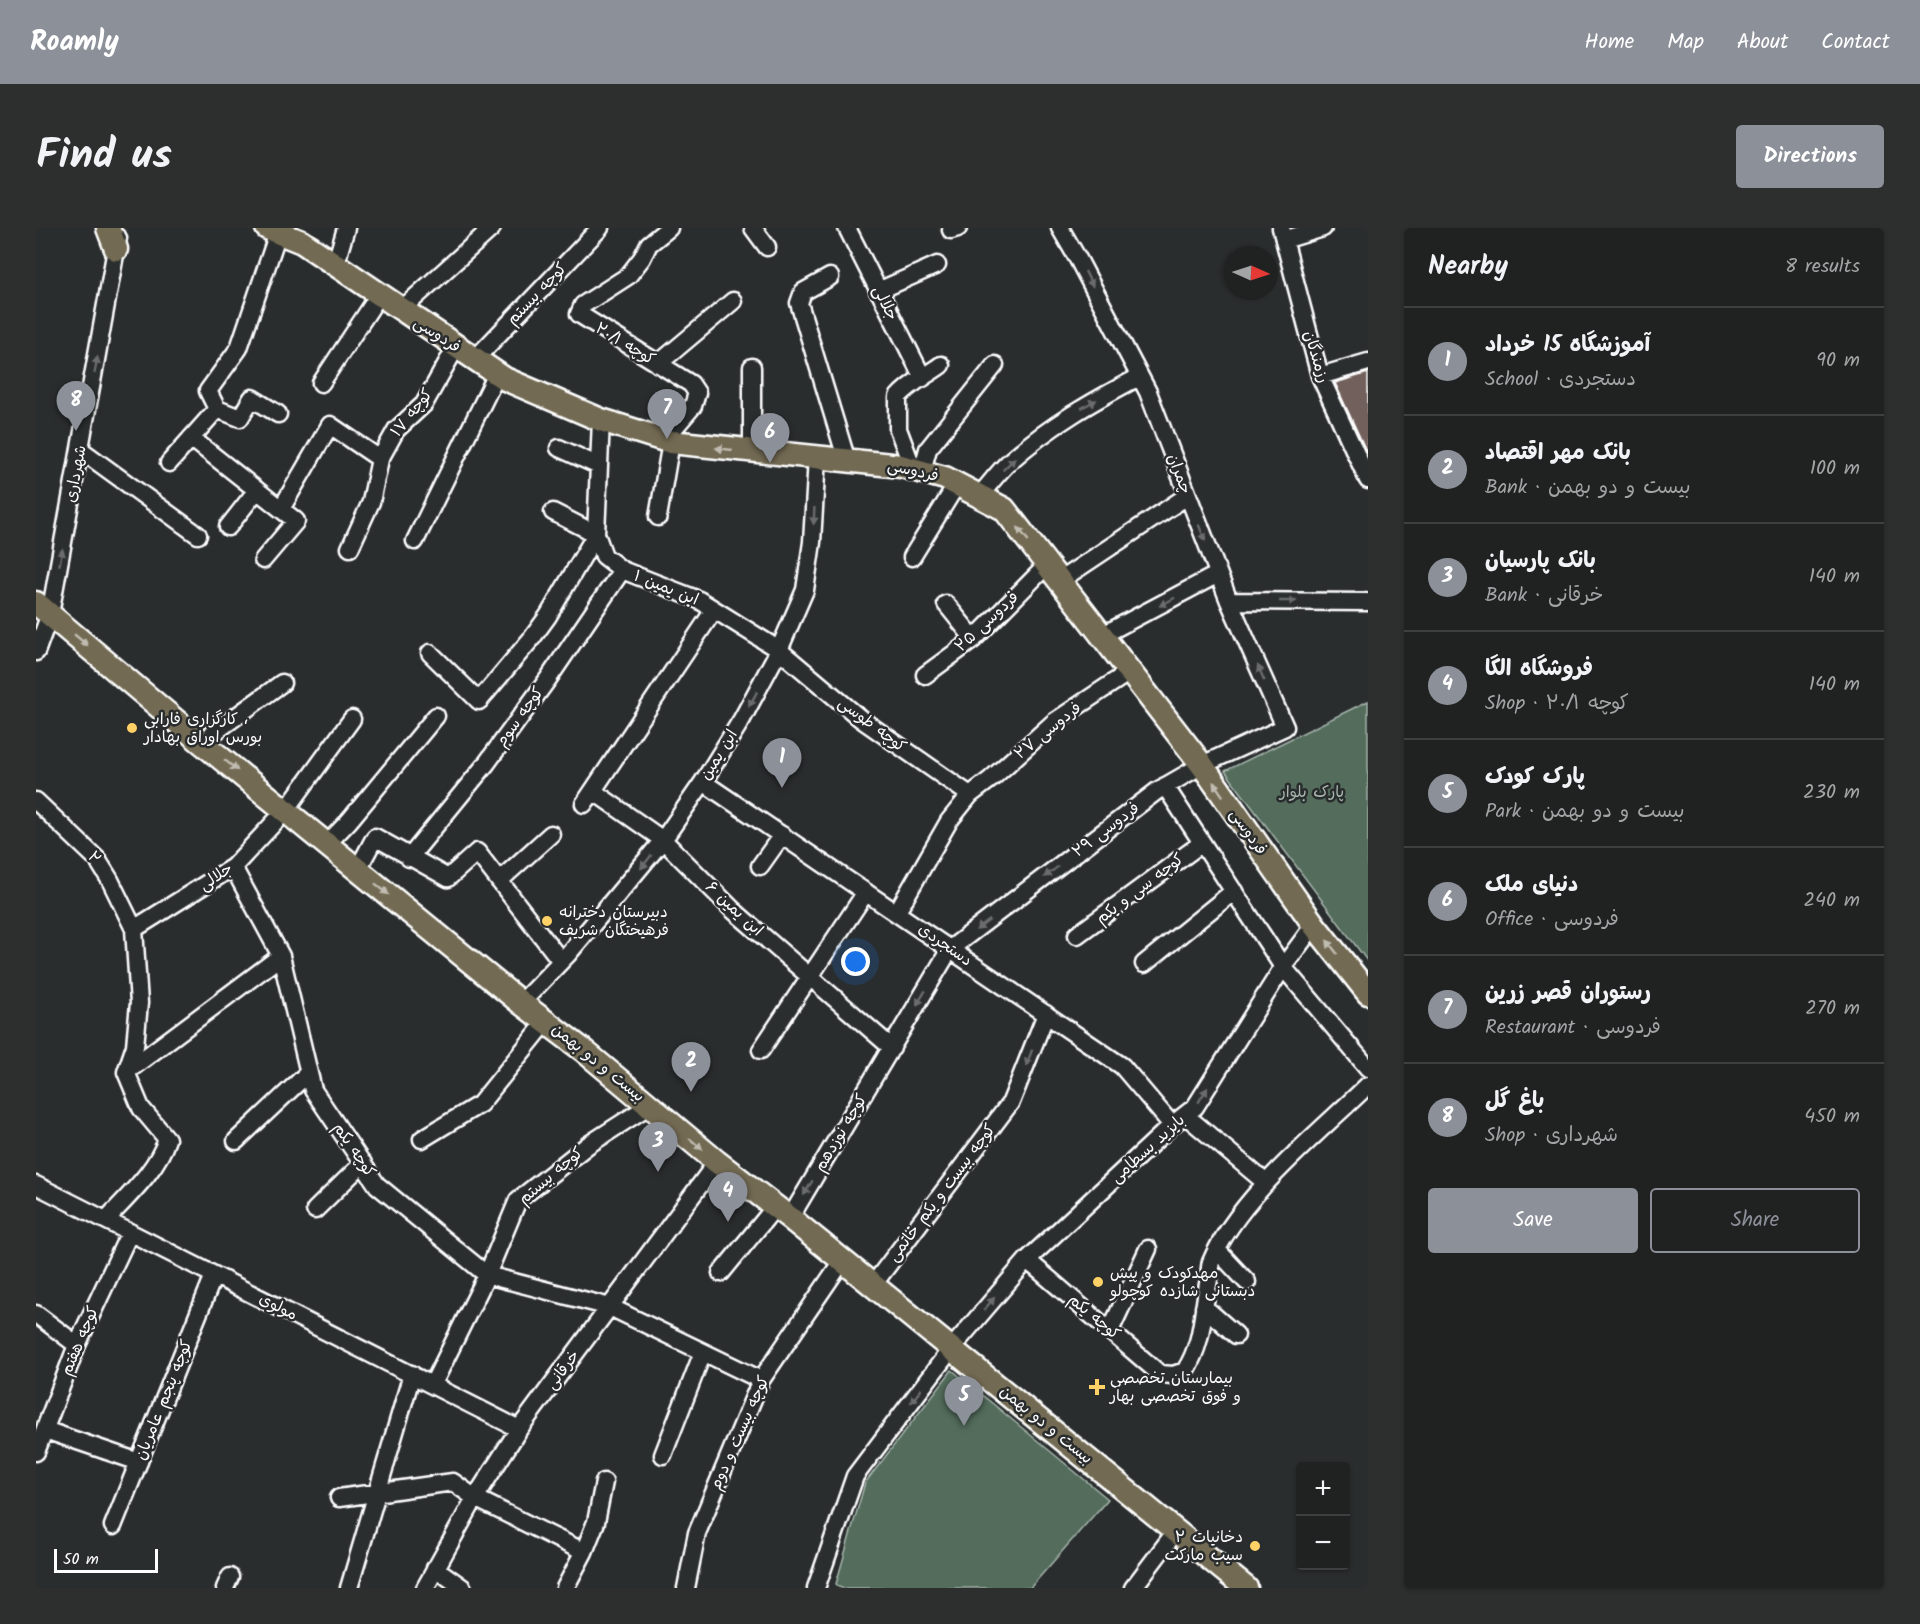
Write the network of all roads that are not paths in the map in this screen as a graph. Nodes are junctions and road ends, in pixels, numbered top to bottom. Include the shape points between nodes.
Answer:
1 (108, 228) edge
2 (346, 228) edge
3 (492, 228) edge
4 (600, 228) edge
5 (669, 228) edge
6 (753, 228) edge
7 (847, 228) edge
8 (1060, 228) edge
9 (1323, 228) edge
10 (273, 230) edge
11 (1282, 234) edge
12 (118, 239) edge
13 (767, 247) dead end
14 (937, 265) dead end
15 (335, 266) junction
16 (830, 277) dead end
17 (878, 291) junction
18 (379, 296) junction
19 (733, 301) dead end
20 (400, 310) junction
21 (465, 353) junction
22 (1368, 362) edge
23 (657, 364) junction
24 (941, 365) dead end
25 (995, 365) dead end
26 (752, 368) dead end
27 (497, 374) junction
28 (1140, 376) junction
29 (1320, 376) junction
30 (923, 378) junction
31 (321, 383) dead end
32 (217, 409) junction
33 (278, 414) dead end
34 (601, 420) junction
35 (191, 438) junction
36 (668, 441) junction
37 (559, 448) dead end
38 (81, 450) junction
39 (752, 451) junction
40 (817, 458) junction
41 (380, 459) junction
42 (847, 461) junction
43 (169, 463) dead end
44 (599, 465) junction
45 (917, 470) junction
46 (1368, 480) edge
47 (957, 484) junction
48 (257, 490) junction
49 (979, 496) junction
50 (1187, 496) junction
51 (281, 509) junction
52 (553, 512) dead end
53 (658, 517) dead end
54 (228, 527) dead end
55 (596, 534) junction
56 (198, 535) dead end
57 (415, 541) dead end
58 (350, 548) dead end
59 (912, 557) dead end
60 (263, 560) dead end
61 (622, 570) junction
62 (1053, 573) junction
63 (1218, 574) junction
64 (1229, 601) junction
65 (1368, 602) edge
66 (946, 604) dead end
67 (714, 610) junction
68 (41, 615) edge
69 (1101, 636) junction
70 (974, 639) junction
71 (779, 650) junction
72 (36, 652) edge
73 (430, 653) dead end
74 (1129, 672) junction
75 (925, 675) dead end
76 (282, 683) dead end
77 (436, 716) dead end
78 (352, 719) dead end
79 (1285, 727) joint
80 (201, 742) junction
81 (1202, 765) junction
82 (703, 782) junction
83 (1165, 786) junction
84 (970, 795) junction
85 (36, 801) edge
86 (286, 810) junction
87 (551, 834) dead end
88 (782, 835) junction
89 (663, 840) junction
90 (1202, 843) junction
91 (327, 844) junction
92 (409, 858) junction
93 (760, 866) dead end
94 (232, 867) junction
95 (357, 869) junction
96 (499, 881) junction
97 (1234, 891) junction
98 (866, 892) junction
99 (897, 912) junction
100 (1314, 925) junction
101 (134, 929) junction
102 (1077, 935) dead end
103 (950, 950) junction
104 (281, 956) junction
105 (561, 961) junction
106 (1144, 964) dead end
107 (1283, 967) junction
108 (809, 976) junction
109 (1368, 993) edge
110 (521, 1003) junction
111 (1046, 1014) junction
112 (546, 1022) junction
113 (892, 1047) junction
114 (760, 1050) dead end
115 (1368, 1068) edge
116 (126, 1072) junction
117 (308, 1073) junction
118 (1368, 1085) edge
119 (650, 1105) junction
120 (1178, 1120) junction
121 (422, 1139) dead end
122 (236, 1141) dead end
123 (717, 1162) junction
124 (363, 1163) junction
125 (1266, 1184) junction
126 (36, 1185) edge
127 (315, 1210) dead end
128 (782, 1212) junction
129 (106, 1220) junction
130 (130, 1232) junction
131 (1149, 1249) dead end
132 (1217, 1250) junction
133 (842, 1260) junction
134 (1027, 1260) junction
135 (721, 1273) dead end
136 (214, 1275) junction
137 (487, 1275) junction
138 (1247, 1282) dead end
139 (873, 1286) junction
140 (610, 1307) junction
141 (1204, 1307) junction
142 (36, 1314) edge
143 (1110, 1330) junction
144 (1236, 1335) dead end
145 (77, 1345) junction
146 (951, 1349) junction
147 (703, 1352) junction
148 (412, 1374) junction
149 (761, 1380) junction
150 (433, 1384) junction
151 (519, 1429) junction
152 (45, 1430) junction
153 (36, 1452) edge
154 (663, 1455) dead end
155 (139, 1462) junction
156 (604, 1482) dead end
157 (377, 1492) junction
158 (339, 1497) dead end
159 (475, 1498) junction
160 (113, 1526) dead end
161 (1176, 1531) junction
162 (584, 1552) junction
163 (435, 1568) junction
164 (1240, 1586) edge
165 (349, 1588) edge
166 (425, 1588) edge
167 (464, 1588) edge
168 (565, 1588) edge
169 (686, 1588) edge
170 (816, 1588) edge
171 (1133, 1588) edge

1 - 12 main road
2 - 15 street
3 - 20 street
4 - 21 street, کوچه بیستم
5 - 23 street, کوچه ۲۰/۱ via 649,244 628,276 583,305 579,314
6 - 13 street
7 - 17 street, جلالی
8 -> 28 street, چمران
9 - 11 street
10 - 15 main road, فردوسی via 302,242
10 - 32 street via 239,348 208,391
11 - 29 street, رزمندگان
38 -> 12 street, شهرداری
14 - 17 street
15 - 18 main road, فردوسی
16 - 42 street via 803,292 800,303
17 - 30 street, جلالی
18 - 20 main road, فردوسی
18 - 31 street
19 - 23 street
20 - 21 main road, فردوسی
21 - 27 main road, فردوسی
21 - 41 street, ۱۷ کوچه via 424,404 396,430
22 - 29 street
23 - 36 street, کوچه ۲۰/۱ via 691,384 697,393 693,406
24 - 30 street
25 - 45 street via 928,449
26 - 39 street
27 - 34 main road, فردوسی
27 - 57 street
49 -> 28 street via 1010,462 1042,436 1078,410
28 - 50 street, چمران
29 - 46 street, رزمندگان
30 - 45 street via 908,385 898,397 898,429
32 - 33 street via 240,418 252,398
32 - 35 street
34 - 36 main road, فردوسی
34 - 44 street
35 - 43 street
35 - 48 street
39 -> 36 main road, فردوسی
36 - 53 street
37 - 44 street
38 - 56 street
68 -> 38 street, شهرداری
39 - 40 main road, فردوسی
40 - 42 main road, فردوسی
40 -> 71 street, ابن یمین via 805,590
41 - 51 street via 330,424
41 - 58 street, ۱۷ کوچه via 371,502
42 - 45 main road, فردوسی
44 - 55 street
45 - 47 main road, فردوسی
47 - 49 main road, فردوسی
47 - 59 street
48 - 51 street
48 - 54 street
62 -> 49 main road, فردوسی via 1004,509
50 - 62 street, فردوسی ۲۵
50 -> 63 street, چمران
51 - 60 street via 296,521
52 - 55 street
55 - 61 street, ابن یمین ۱ via 604,556
55 - 73 street via 548,616 479,701
61 - 67 street, ابن یمین ۱ via 699,600
61 - 92 street, کوچه سوم via 486,764
62 - 69 main road, فردوسی
62 - 70 street, فردوسی ۲۵
63 - 64 street, چمران
63 -> 69 street
64 -> 65 street
79 -> 64 street, چمران
66 - 70 street
67 - 71 street, ابن یمین ۱
67 - 89 street, ابن یمین ۶ via 589,797
68 - 72 street, شهرداری
68 -> 80 main road, بیست و دو بهمن
69 - 74 main road, فردوسی
70 - 75 street, فردوسی ۲۵
71 -> 82 street, ابن یمین
71 - 84 street, کوچه طوسی via 861,719
74 - 81 main road, فردوسی
74 - 84 street, فردوسی ۲۷ via 1054,722
76 - 80 street
77 - 91 street
78 - 86 street, جلالی
79 - 81 street, فردوسی ۲۹
80 -> 86 main road, بیست و دو بهمن
81 - 83 street, فردوسی ۲۹
100 -> 81 main road, فردوسی
82 - 88 street, دستجردی
82 - 89 street, ابن یمین
83 - 90 street
83 -> 103 street, فردوسی ۲۹
84 - 99 street, فردوسی ۲۷ via 949,821
85 - 101 street, ۲ via 97,859
86 - 91 main road, بیست و دو بهمن
86 - 94 street, جلالی
87 - 96 street
88 - 93 street
88 - 98 street, دستجردی
89 -> 105 street, ابن یمین
89 - 108 street, ابن یمین ۶ via 733,910
90 - 97 street
90 - 102 street, کوچه سی و یکم
91 - 95 main road, بیست و دو بهمن
92 - 95 street via 375,837
92 - 96 street via 448,878 477,852
94 - 101 street, جلالی
94 - 104 street, کوچه یکم
95 -> 110 main road, بیست و دو بهمن
96 - 105 street
97 - 106 street
97 - 107 street
98 - 99 street, دستجردی
98 - 108 street
99 - 103 street, دستجردی
100 - 107 street, بایزید بسطامی
109 -> 100 main road, فردوسی
101 - 116 street via 139,1003 135,1046
103 - 111 street, دستجردی
103 -> 113 street, کوچه نوزدهم
104 - 116 street
104 - 117 street, کوچه یکم
105 - 110 street, ابن یمین
107 - 115 street
120 -> 107 street, بایزید بسطامی via 1195,1107
108 - 113 street, ابن یمین ۶
108 - 114 street
110 - 112 main road, بیست و دو بهمن
111 - 120 street, دستجردی via 1122,1066
111 -> 139 street, کوچه بیست و یکم خاتمی via 1011,1102
112 - 119 main road, بیست و دو بهمن
112 - 121 street via 480,1104
113 -> 128 street, کوچه نوزدهم
116 - 129 street via 141,1108 167,1139 140,1183
117 - 122 street
117 - 124 street, کوچه یکم via 313,1090
118 - 125 street
119 -> 123 main road, بیست و دو بهمن
119 - 137 street, کوچه بیستم via 588,1145 518,1200
120 - 125 street, دستجردی
120 - 134 street, بایزید بسطامی
123 - 128 main road, بیست و دو بهمن
123 - 140 street, خرقانی
124 - 127 street
124 - 137 street, کوچه یکم via 377,1185
125 - 132 street via 1228,1229
126 - 129 street, مولوی
128 - 133 main road, بیست و دو بهمن
128 - 135 street
129 - 130 street, مولوی
130 - 136 street, مولوی
130 - 145 street, کوچه هفتم
131 - 143 street
132 - 138 street
132 - 141 street via 1210,1265
133 - 139 main road, بیست و دو بهمن
133 - 149 street, کوچه بیست و دوم
134 - 143 street, کوچه یکم
146 -> 134 street, بایزید بسطامی
136 - 148 street, مولوی
136 - 155 street, کوچه پنجم عامریان
137 - 140 street, کوچه یکم
137 - 150 street, کوچه بیستم
139 - 146 main road, بیست و دو بهمن
140 - 147 street, کوچه یکم
140 - 151 street, خرقانی
141 - 143 street, کوچه یکم via 1195,1356 1185,1371 1173,1375 1160,1374
141 - 144 street
142 - 145 street
145 - 152 street, کوچه هفتم
146 - 161 main road, بیست و دو بهمن
146 -> 170 street, بایزید بسطامی via 855,1476
147 - 149 street, کوچه یکم
147 - 154 street
148 - 150 street, مولوی
148 - 157 street
149 - 169 street, کوچه بیست و دوم via 697,1533
150 - 151 street, مولوی
151 - 159 street, خرقانی
152 - 153 street, کوچه هفتم
152 - 155 street
155 - 160 street, کوچه پنجم عامریان
156 - 162 street via 596,1522
157 - 158 street
157 - 159 street via 453,1482
157 - 165 street
159 - 162 street
159 - 163 street, خرقانی
161 - 164 main road, بیست و دو بهمن
161 - 171 street
162 - 168 street
163 - 166 street, خرقانی
163 - 167 street

